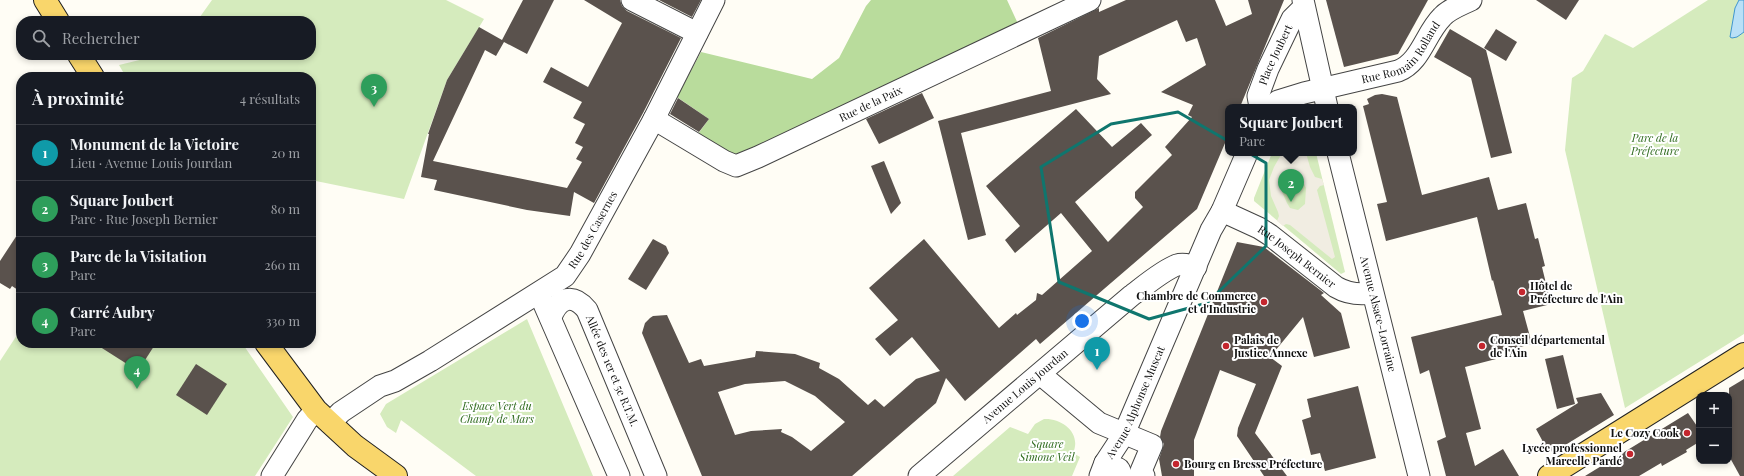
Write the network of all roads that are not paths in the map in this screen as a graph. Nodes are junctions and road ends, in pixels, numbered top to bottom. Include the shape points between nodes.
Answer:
1 (45, 0) edge
2 (632, 0) edge
3 (714, 0) edge
4 (1090, 0) edge
5 (1471, 0) edge
6 (1304, 4) edge
7 (55, 16) edge
8 (697, 33) junction
9 (82, 60) edge
10 (90, 72) edge
11 (1324, 97) edge
12 (1259, 104) edge
13 (1274, 104) edge
14 (654, 119) junction
15 (1246, 156) edge
16 (1339, 156) edge
17 (1222, 211) junction
18 (1196, 267) junction
19 (538, 292) junction
20 (1372, 293) junction
21 (551, 316) junction
22 (270, 348) edge
23 (1744, 354) edge
24 (1040, 374) junction
25 (323, 416) junction
26 (1124, 434) junction
27 (1102, 470) edge
28 (272, 476) edge
29 (396, 476) edge
30 (619, 476) edge
31 (656, 476) edge
32 (920, 476) edge
33 (1122, 476) edge
34 (1144, 476) edge
35 (1419, 476) edge
36 (1549, 476) edge

1 - 7 main road
2 - 8 street
3 - 8 street, Rue des Casernes
4 - 14 street, Rue de la Paix via 758,158 736,166
5 - 11 street, Rue Romain Rolland via 1442,16 1407,67
6 - 11 street
6 - 12 street, Place Joubert via 1292,19 1268,69 1258,96
8 - 14 street, Rue des Casernes
9 - 10 main road
11 - 13 street, Place Joubert via 1278,101
14 - 19 street, Rue des Casernes via 580,254 565,276
15 - 17 street
16 - 20 street, Avenue Alsace-Lorraine
17 - 18 street, Avenue Alphonse Muscat
17 - 20 street, Rue Joseph Bernier via 1270,235 1336,287 1347,293
18 - 24 street, Avenue Louis Jourdan via 1186,264 1176,266 1152,280
18 - 26 street, Avenue Alphonse Muscat
19 - 21 street
19 - 25 street, Rue des Casernes via 430,361 395,381 380,386 341,412
20 - 35 street, Avenue Alsace-Lorraine
21 - 30 street
21 - 31 street, Allée des 1er et 5e R.T.M. via 557,304 564,300 572,299 581,303 587,310
22 - 25 main road
23 - 36 main road
24 - 26 street via 1099,423
24 - 32 street, Avenue Louis Jourdan
25 - 28 street, Rue des Casernes via 307,420
25 - 29 main road via 355,446
26 - 27 street, Avenue Alphonse Muscat
26 - 34 street via 1152,446 1141,471
27 - 33 street, Avenue Alphonse Muscat via 1119,469

